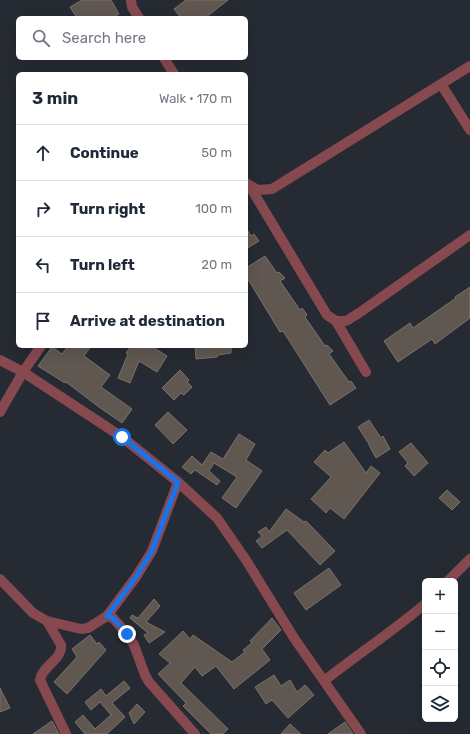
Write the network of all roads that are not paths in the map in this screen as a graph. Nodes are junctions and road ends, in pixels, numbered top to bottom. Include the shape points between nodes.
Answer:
1 (131, 0) edge
2 (138, 16) edge
3 (165, 60) edge
4 (470, 66) edge
5 (173, 72) edge
6 (441, 84) junction
7 (470, 130) edge
8 (248, 185) edge
9 (248, 186) edge
10 (470, 235) edge
11 (336, 321) junction
12 (40, 348) edge
13 (0, 360) edge
14 (22, 372) junction
15 (366, 372) dead end
16 (0, 412) edge
17 (178, 482) junction
18 (470, 559) edge
19 (0, 578) edge
20 (451, 578) edge
21 (422, 607) edge
22 (107, 616) junction
23 (47, 622) junction
24 (324, 681) junction
25 (66, 734) edge
26 (195, 734) edge
27 (361, 734) edge

1 - 2 street
3 - 5 street
4 - 6 street
6 - 7 street
6 - 8 street via 272,189 258,190
9 - 11 street via 327,314
10 - 11 street via 359,313 346,321
11 - 15 street
12 - 14 street
13 - 14 street
14 - 16 street
14 - 17 street via 122,437
17 - 22 street via 152,551
17 - 24 street via 217,518
18 - 20 street
19 - 23 street via 28,610
21 - 24 street
22 - 23 street via 88,628 81,629
22 - 26 street via 113,618 134,645 149,682
23 - 25 street via 61,648 58,656 44,670 40,680
24 - 27 street

